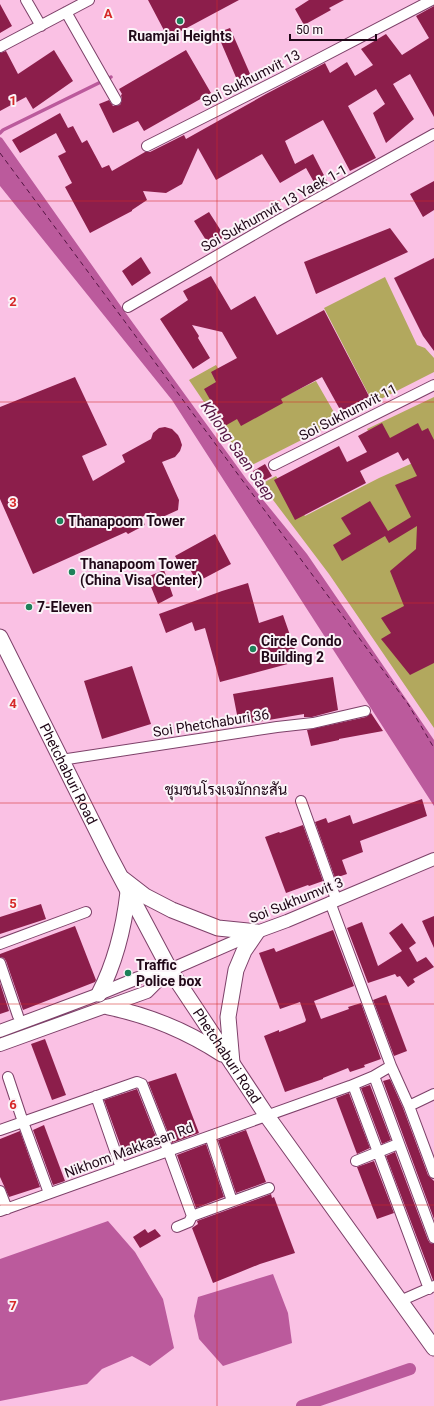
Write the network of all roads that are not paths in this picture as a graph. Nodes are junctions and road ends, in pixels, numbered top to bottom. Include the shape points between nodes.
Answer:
1 (26, 0) edge
2 (89, 0) edge
3 (432, 0) edge
4 (70, 7) edge
5 (41, 26) junction
6 (0, 47) edge
7 (116, 100) dead end
8 (434, 134) edge
9 (147, 146) dead end
10 (128, 307) dead end
11 (434, 385) edge
12 (274, 465) dead end
13 (2, 646) edge
14 (365, 710) dead end
15 (61, 760) junction
16 (301, 801) dead end
17 (431, 860) edge
18 (120, 878) junction
19 (128, 892) junction
20 (334, 900) junction
21 (86, 912) dead end
22 (257, 932) junction
23 (0, 944) edge
24 (0, 963) edge
25 (170, 970) junction
26 (99, 994) junction
27 (108, 1007) junction
28 (18, 1016) dead end
29 (0, 1031) edge
30 (0, 1045) edge
31 (230, 1061) junction
32 (391, 1066) junction
33 (374, 1076) junction
34 (8, 1077) dead end
35 (352, 1085) junction
36 (434, 1094) edge
37 (96, 1096) junction
38 (409, 1106) junction
39 (267, 1116) junction
40 (23, 1122) junction
41 (0, 1130) edge
42 (210, 1136) junction
43 (398, 1144) junction
44 (168, 1150) junction
45 (377, 1152) junction
46 (356, 1161) dead end
47 (121, 1168) junction
48 (434, 1173) edge
49 (269, 1188) dead end
50 (0, 1191) edge
51 (49, 1193) junction
52 (232, 1201) junction
53 (3, 1210) edge
54 (192, 1216) junction
55 (177, 1227) dead end
56 (434, 1238) edge
57 (431, 1287) edge
58 (400, 1301) junction
59 (434, 1348) edge

1 - 5 street
2 - 4 street
3 - 9 street, Soi Sukhumvit 13
4 - 5 street
4 - 7 street
5 - 6 street
8 - 10 street, Soi Sukhumvit 13 Yaek 1-1
11 - 12 street, Soi Sukhumvit 11
13 - 15 main road, Phetchaburi Road
14 - 15 street, Soi Phetchaburi 36 via 313,723
15 - 18 main road, Phetchaburi Road
16 - 20 street
17 - 20 street, Soi Sukhumvit 3
18 - 19 main road, Phetchaburi Road
18 - 22 main road via 145,896 172,910 218,928
19 - 25 main road, Phetchaburi Road
19 - 26 main road via 125,915 109,974
20 - 22 street, Soi Sukhumvit 3
20 - 32 street
21 - 23 street
22 - 25 street, Soi Sukhumvit 3
22 - 31 main road via 244,951 236,970 228,1016
24 - 28 street
25 - 26 street via 138,978
25 - 27 street via 147,992
25 - 31 main road, Phetchaburi Road
26 - 29 street
27 - 30 street
27 - 31 main road via 156,1020 204,1042
31 - 39 main road, Phetchaburi Road
32 - 33 street, Nikhom Makkasan Rd
32 - 38 street
33 - 35 street, Nikhom Makkasan Rd
33 - 43 street
34 - 40 street
35 - 39 street, Nikhom Makkasan Rd
35 - 45 street
36 - 38 street
37 - 40 street
37 - 44 street via 137,1082 142,1084
37 - 47 street
38 - 48 street
39 - 42 street, Nikhom Makkasan Rd
39 - 58 main road, Phetchaburi Road
40 - 41 street
40 - 51 street
42 - 44 street, Nikhom Makkasan Rd
42 - 52 street
43 - 45 street
43 - 56 street
44 - 47 street, Nikhom Makkasan Rd
44 - 54 street
45 - 46 street
45 - 57 street
47 - 51 street, Nikhom Makkasan Rd
49 - 52 street
50 - 53 street
51 - 53 street, Nikhom Makkasan Rd
52 - 54 street
54 - 55 street via 189,1222
57 - 58 street
58 - 59 main road, Phetchaburi Road

